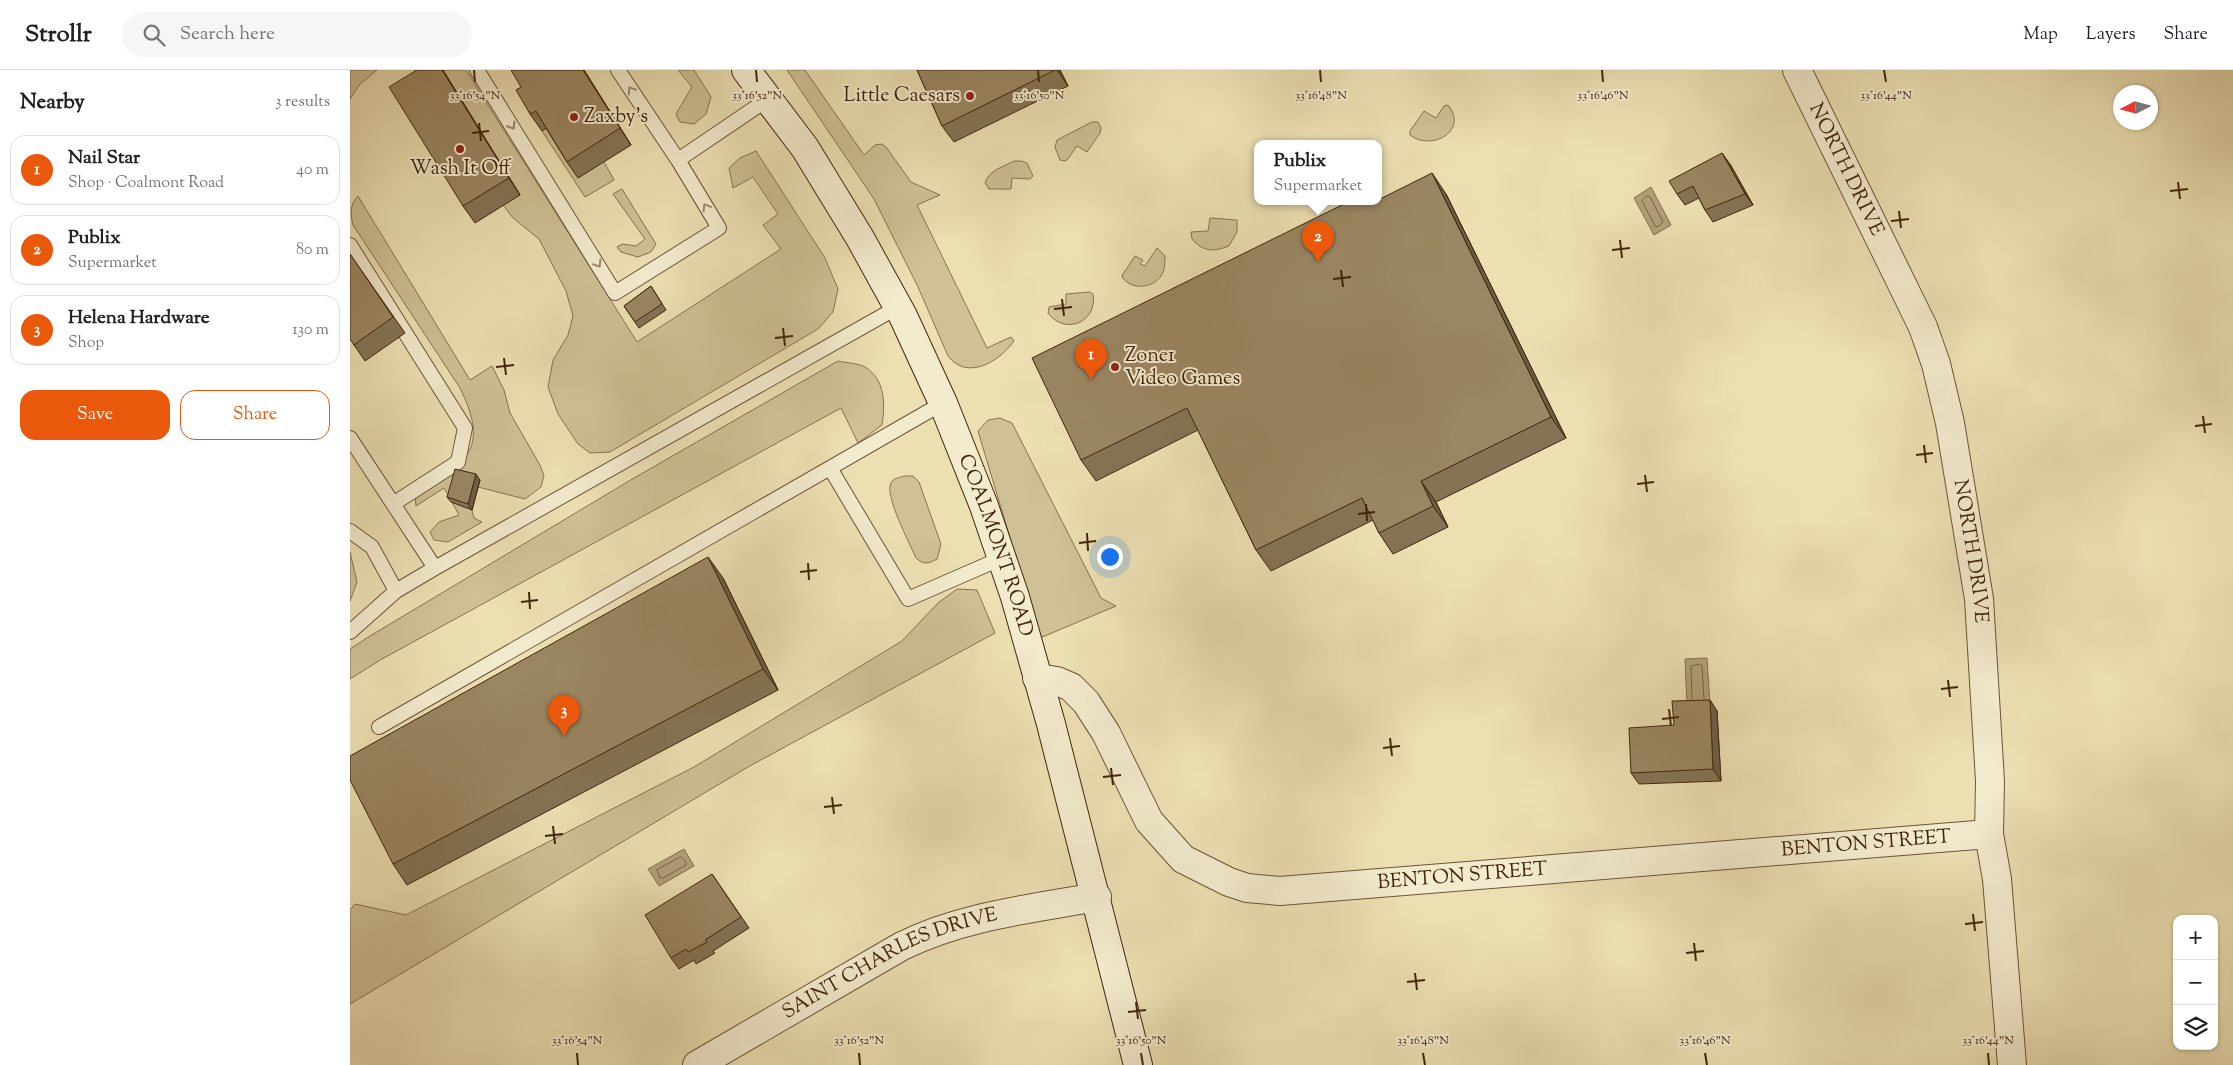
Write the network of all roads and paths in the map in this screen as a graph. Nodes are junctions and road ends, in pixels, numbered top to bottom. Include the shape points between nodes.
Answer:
1 (477, 70) edge
2 (618, 70) edge
3 (746, 70) edge
4 (1797, 70) edge
5 (768, 99) junction
6 (678, 160) junction
7 (350, 244) edge
8 (898, 307) junction
9 (943, 402) junction
10 (350, 438) edge
11 (830, 468) junction
12 (393, 504) junction
13 (350, 531) edge
14 (1002, 558) junction
15 (434, 568) junction
16 (396, 591) junction
17 (350, 632) edge
18 (1037, 678) junction
19 (379, 727) dead end
20 (1989, 834) junction
21 (1097, 897) junction
22 (697, 1065) edge
23 (1138, 1065) edge
24 (2012, 1065) edge

1 -> 6 lane via 615,293 719,228
6 -> 2 lane
3 - 5 street, COALMONT ROAD
4 - 20 street, NORTH DRIVE via 1923,327 1938,372 1963,493 1979,599 1990,781
5 - 6 lane
5 - 8 street, COALMONT ROAD via 805,148
7 - 12 lane via 464,428 458,462
8 - 9 street, COALMONT ROAD
8 - 15 lane
9 - 11 lane
9 - 14 street, COALMONT ROAD
10 - 12 lane
11 - 14 lane via 908,599
11 - 19 lane
12 - 15 lane
13 - 16 lane via 372,547
14 - 18 street, COALMONT ROAD
15 - 16 lane
16 - 17 lane
18 - 20 street, BENTON STREET via 1071,687 1086,702 1106,733 1149,821 1183,859 1247,888 1280,891
18 - 21 street, COALMONT ROAD
20 - 24 street, NORTH DRIVE via 1997,880
21 - 22 street, SAINT CHARLES DRIVE via 973,919 929,933
21 - 23 street, COALMONT ROAD

